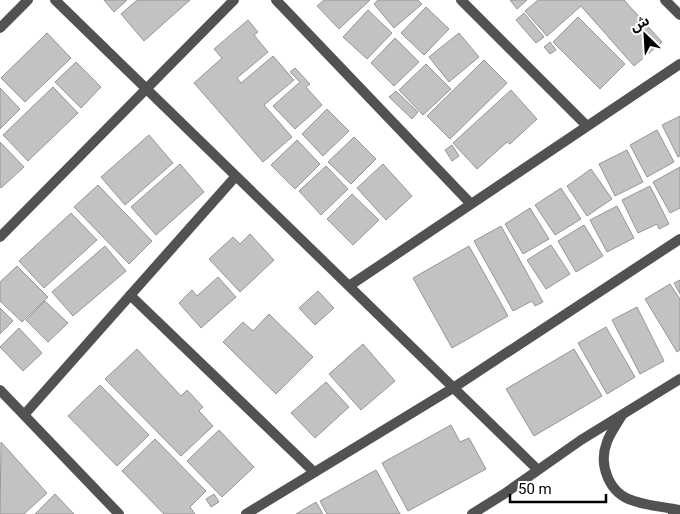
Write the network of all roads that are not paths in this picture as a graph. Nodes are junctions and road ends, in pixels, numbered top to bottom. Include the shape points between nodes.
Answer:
1 (28, 0) edge
2 (55, 0) edge
3 (234, 0) edge
4 (276, 0) edge
5 (461, 0) edge
6 (665, 0) edge
7 (680, 15) edge
8 (0, 28) edge
9 (680, 64) edge
10 (146, 88) junction
11 (587, 126) junction
12 (236, 176) junction
13 (471, 204) junction
14 (0, 237) edge
15 (680, 239) edge
16 (349, 286) junction
17 (130, 295) junction
18 (680, 379) edge
19 (452, 388) junction
20 (0, 390) edge
21 (623, 414) junction
22 (24, 416) junction
23 (538, 470) junction
24 (314, 472) junction
25 (680, 511) edge
26 (119, 514) edge
27 (246, 514) edge
28 (472, 514) edge
29 (673, 514) edge

1 - 8 street
2 - 10 street
3 - 10 street
4 - 13 street
5 - 11 street
6 - 7 street
9 - 11 street
10 - 12 street
10 - 14 street
11 - 13 street
12 - 16 street
12 - 17 street
13 - 16 street
15 - 19 street
16 - 19 street
17 - 22 street
17 - 24 street
18 - 21 street
19 - 23 street
19 - 24 street
20 - 22 street
21 - 23 street
21 - 25 street via 607,441 604,453 605,470 611,485 624,498
22 - 26 street
23 - 28 street
24 - 27 street
25 - 29 street

